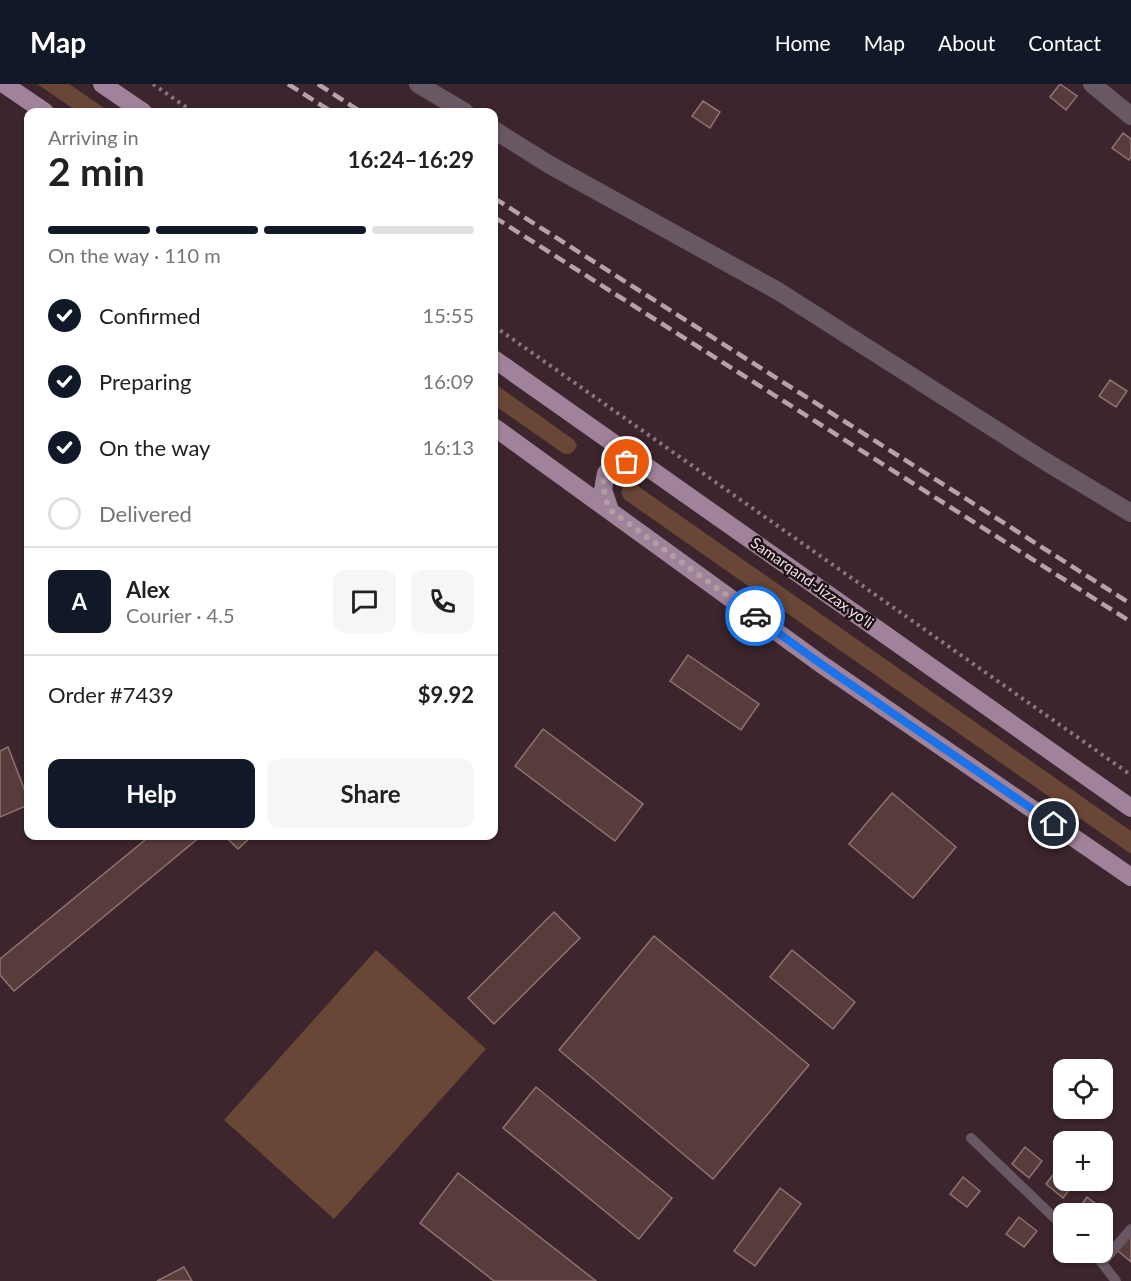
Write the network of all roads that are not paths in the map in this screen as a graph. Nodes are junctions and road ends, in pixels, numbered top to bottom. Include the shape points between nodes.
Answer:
1 (4, 84) edge
2 (102, 84) edge
3 (418, 84) edge
4 (1092, 84) edge
5 (39, 108) edge
6 (137, 108) edge
7 (458, 108) edge
8 (1131, 116) edge
9 (498, 132) edge
10 (498, 361) edge
11 (498, 431) edge
12 (644, 464) junction
13 (610, 510) junction
14 (1131, 513) edge
15 (1131, 808) edge
16 (1131, 877) edge
17 (971, 1138) dead end
18 (1053, 1216) edge
19 (1131, 1229) edge
20 (1113, 1250) edge
21 (1102, 1263) edge
22 (1116, 1281) edge

1 - 5 main road
2 - 6 main road
3 - 7 street
4 - 8 street
9 - 14 street via 778,291
10 - 12 main road, Samarqand-Jizzax yo'li
11 - 13 main road
12 - 13 main road via 618,464 606,473 603,490
12 - 15 main road, Samarqand-Jizzax yo'li
13 - 16 main road via 821,664
17 - 18 lane
19 - 20 lane
21 - 22 lane

